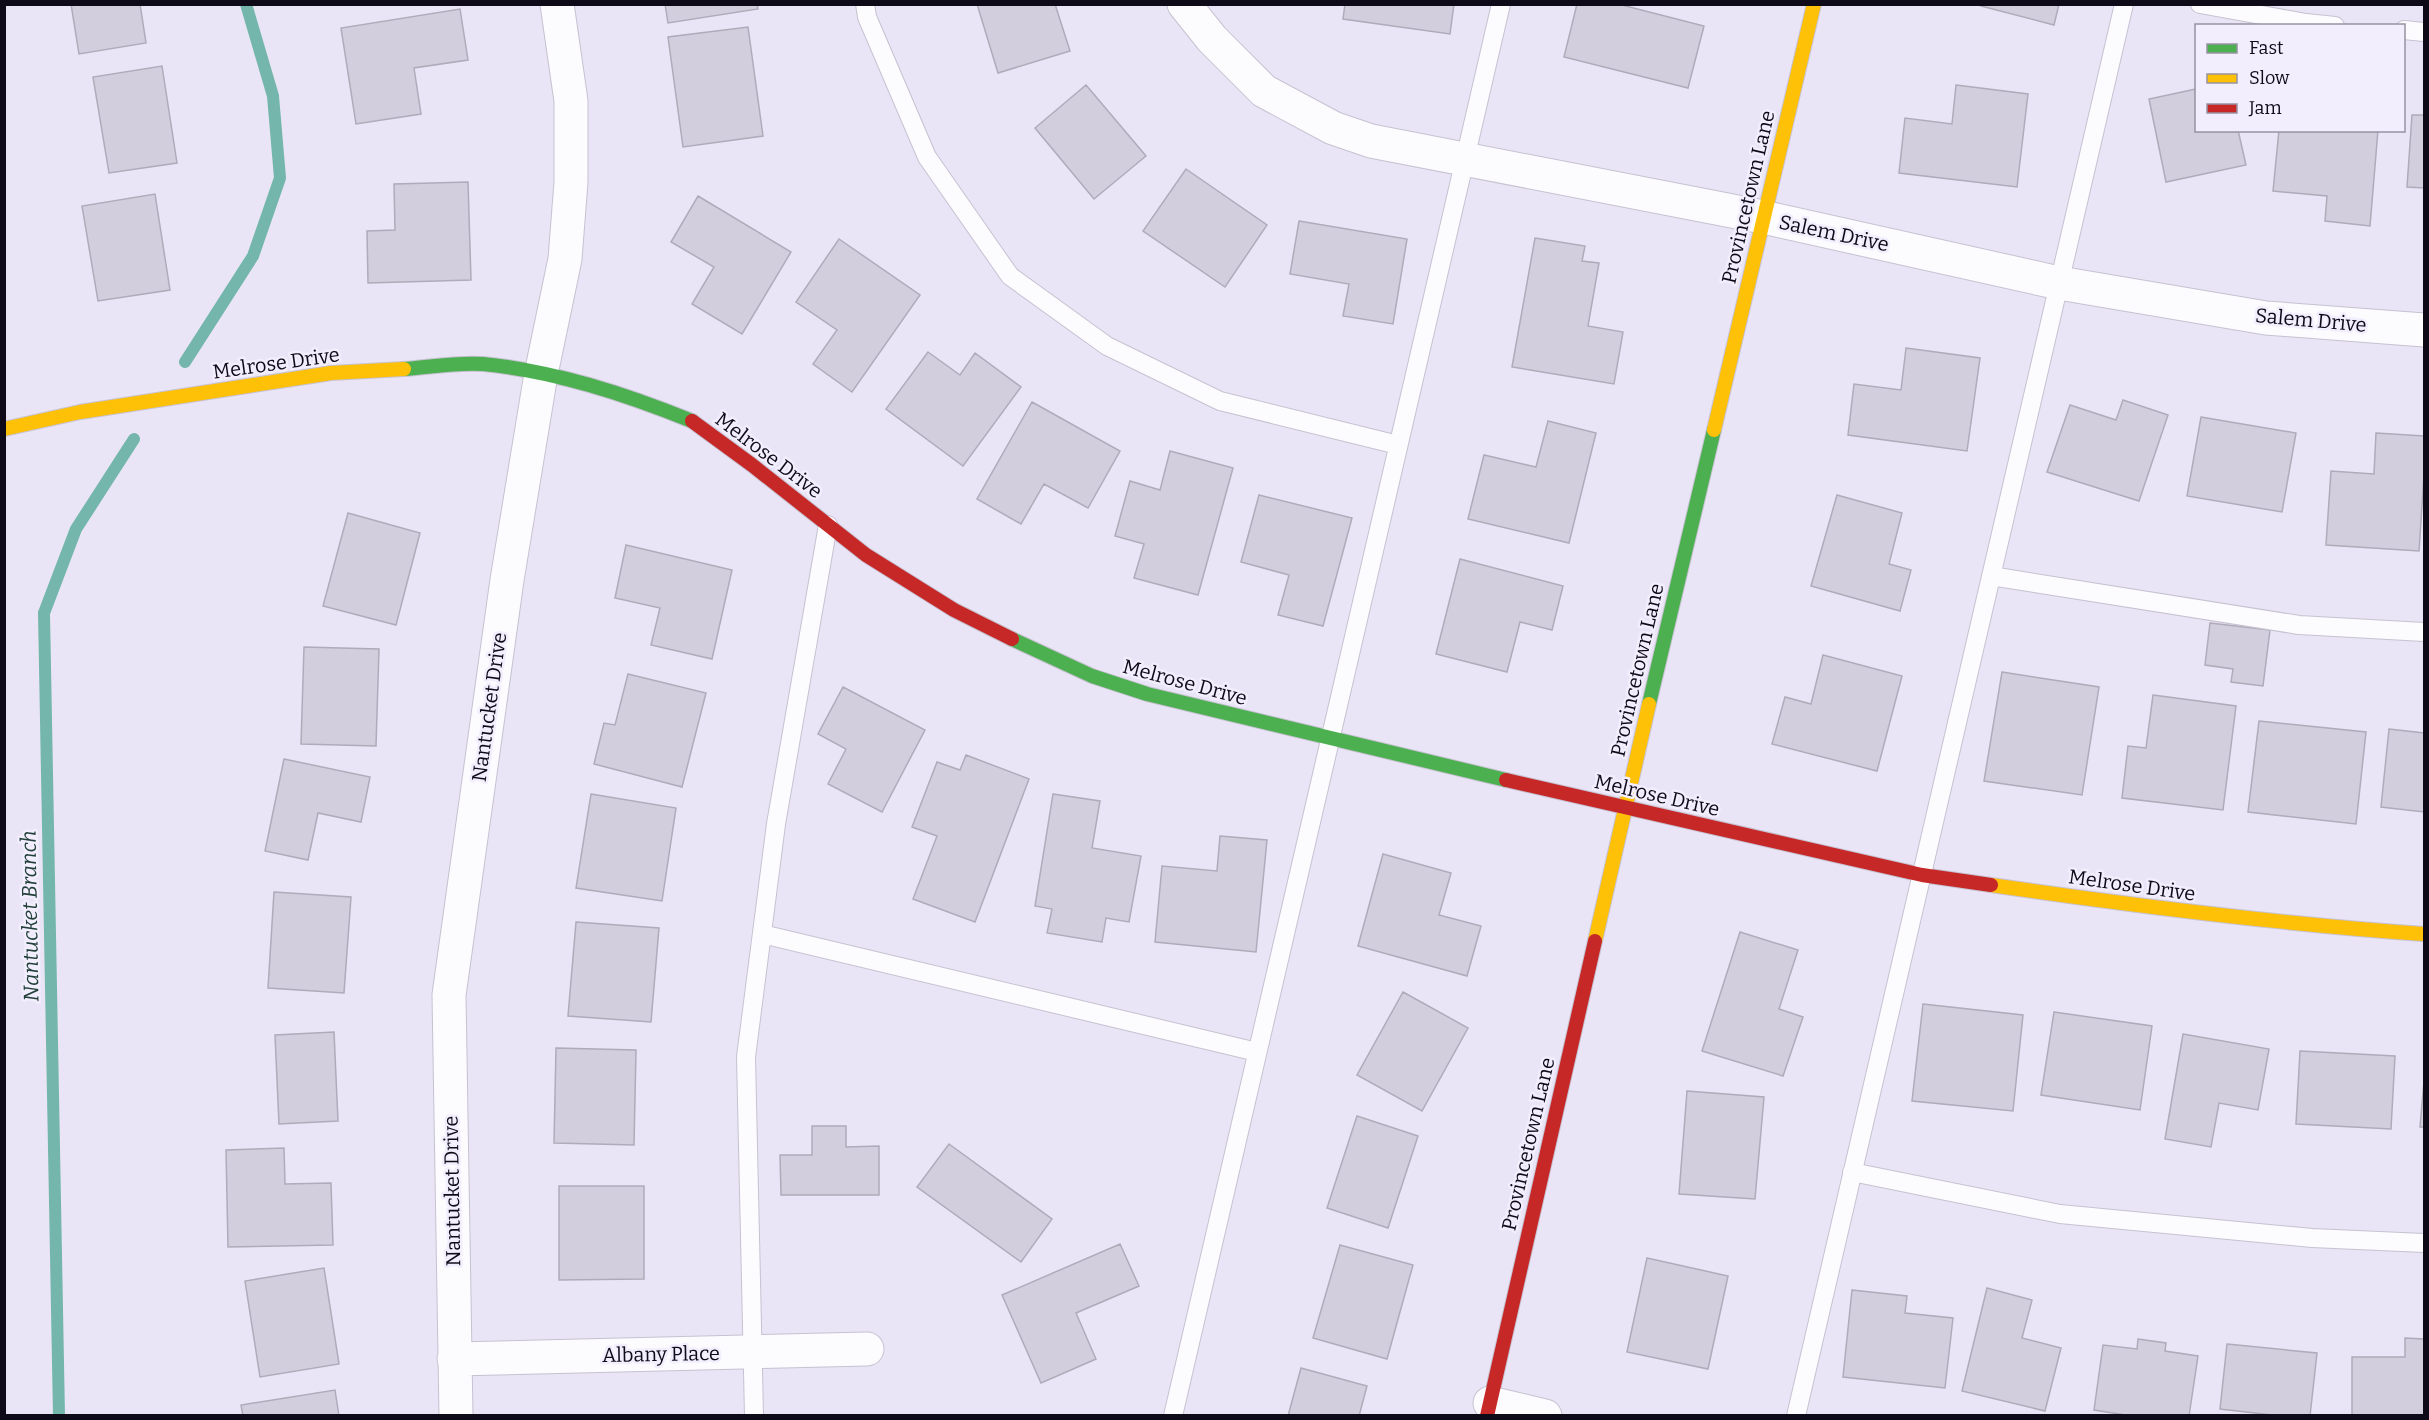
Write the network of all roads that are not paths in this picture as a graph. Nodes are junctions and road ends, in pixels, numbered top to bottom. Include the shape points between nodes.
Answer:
1 (557, 4) edge
2 (865, 4) edge
3 (1184, 4) edge
4 (1501, 4) edge
5 (1814, 4) edge
6 (2124, 4) edge
7 (2200, 4) edge
8 (2306, 24) edge
9 (2405, 30) edge
10 (2424, 32) edge
11 (1465, 159) junction
12 (1763, 217) junction
13 (2060, 283) junction
14 (2424, 330) edge
15 (541, 374) junction
16 (4, 429) edge
17 (1398, 445) junction
18 (828, 525) junction
19 (1991, 576) junction
20 (2424, 632) edge
21 (1330, 738) junction
22 (1624, 808) junction
23 (1922, 875) junction
24 (762, 934) junction
25 (2424, 934) edge
26 (1257, 1052) junction
27 (1852, 1172) junction
28 (2424, 1243) edge
29 (867, 1349) dead end
30 (752, 1352) junction
31 (454, 1359) junction
32 (1489, 1409) edge
33 (456, 1416) edge
34 (754, 1416) edge
35 (1173, 1416) edge
36 (1545, 1416) edge
37 (1796, 1416) edge

1 - 15 street, Nantucket Drive via 572,101 571,182 565,259
2 - 17 lane via 867,17 927,157 1010,276 1107,346 1220,401
3 - 11 street, Salem Drive via 1212,39 1264,90 1333,128 1371,141
4 - 11 lane
5 - 12 street, Provincetown Lane
6 - 13 lane
7 - 8 lane
9 - 10 lane
11 - 12 street, Salem Drive
11 - 17 lane
12 - 13 street, Salem Drive
12 - 22 street, Provincetown Lane
13 - 14 street, Salem Drive via 2266,318
13 - 19 lane
15 - 16 street, Melrose Drive via 481,364 331,373 80,412
15 - 18 street, Melrose Drive via 629,396 694,422
15 - 31 street, Nantucket Drive via 507,580 449,995
17 - 21 lane
18 - 21 street, Melrose Drive via 866,555 954,610 1092,676 1148,694
18 - 24 lane via 776,824
19 - 20 lane via 2299,625
19 - 23 lane
21 - 22 street, Melrose Drive
21 - 26 lane
22 - 23 street, Melrose Drive
22 - 32 street, Provincetown Lane
23 - 25 street, Melrose Drive via 2135,906 2307,926
23 - 27 lane
24 - 26 lane
24 - 30 lane via 746,1057
26 - 35 lane
27 - 28 lane via 2060,1214 2312,1239
27 - 37 lane
29 - 30 street, Albany Place
30 - 31 street, Albany Place
30 - 34 lane
31 - 33 street, Nantucket Drive
32 - 36 street

